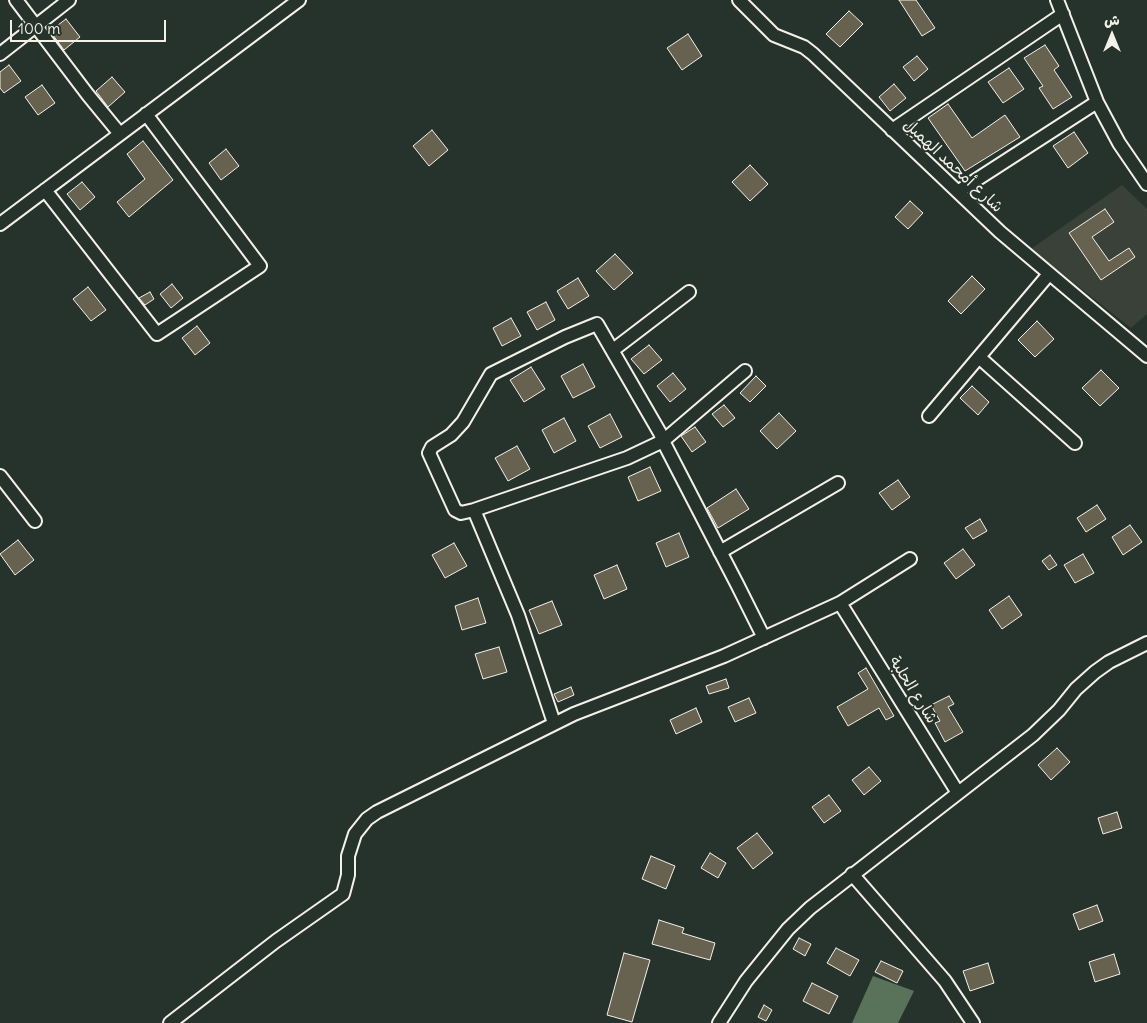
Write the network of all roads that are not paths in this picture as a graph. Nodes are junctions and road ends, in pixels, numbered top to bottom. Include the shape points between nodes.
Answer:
1 (16, 0) edge
2 (69, 0) edge
3 (299, 0) edge
4 (740, 0) edge
5 (1057, 0) edge
6 (1063, 14) junction
7 (36, 26) junction
8 (0, 54) edge
9 (1097, 102) junction
10 (146, 114) junction
11 (892, 130) junction
12 (120, 134) junction
13 (1147, 184) edge
14 (45, 190) junction
15 (959, 191) junction
16 (0, 223) edge
17 (1049, 274) junction
18 (690, 292) dead end
19 (612, 350) junction
20 (1145, 350) edge
21 (980, 358) junction
22 (745, 371) dead end
23 (929, 416) dead end
24 (664, 441) junction
25 (1075, 443) dead end
26 (0, 476) edge
27 (838, 483) dead end
28 (474, 510) junction
29 (36, 521) dead end
30 (720, 552) junction
31 (910, 559) dead end
32 (840, 604) junction
33 (764, 638) junction
34 (1147, 643) edge
35 (554, 724) junction
36 (958, 793) junction
37 (852, 874) junction
38 (170, 1023) edge
39 (719, 1023) edge
40 (973, 1023) edge

1 - 7 street
2 - 7 street
3 - 10 street
4 - 11 street, شارع أمحمد الهميل via 774,35 813,54
5 - 6 street
6 - 9 street
6 - 11 street
7 - 8 street
7 - 12 street
9 - 13 street via 1119,143
9 - 15 street
10 - 12 street
10 - 14 street via 260,266 157,334
11 - 15 street, شارع أمحمد الهميل
12 - 14 street
14 - 16 street
15 - 17 street, شارع أمحمد الهميل
17 - 20 street, شارع أمحمد الهميل
17 - 21 street
18 - 19 street
19 - 24 street
19 - 28 street via 600,326 594,324 490,376 463,422 429,453 455,510 461,513
21 - 23 street
21 - 25 street
22 - 24 street
24 - 28 street via 627,458
24 - 30 street
26 - 29 street
27 - 30 street
28 - 35 street via 518,616
30 - 33 street
31 - 32 street
32 - 33 street
32 - 36 street, شارع الحلبة
33 - 35 street
34 - 36 street via 1095,672 1033,735
35 - 38 street via 429,785 367,820 351,844 343,894
36 - 37 street
37 - 39 street via 788,929 746,981
37 - 40 street via 945,981

